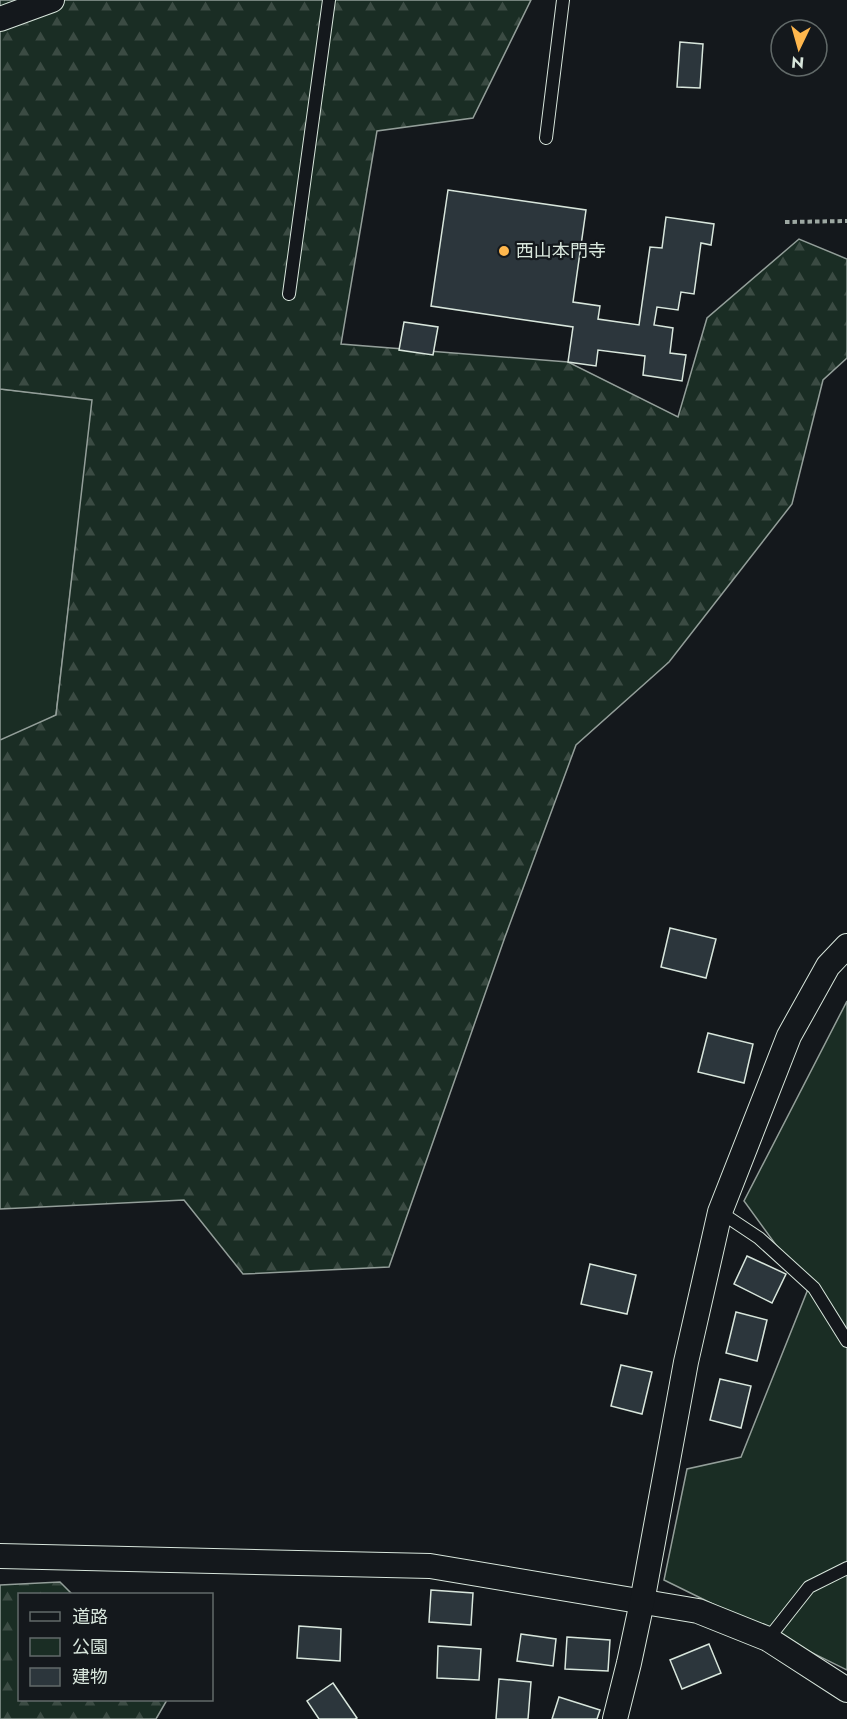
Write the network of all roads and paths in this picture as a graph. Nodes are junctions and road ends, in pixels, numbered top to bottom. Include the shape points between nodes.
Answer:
1 (52, 0) edge
2 (329, 0) edge
3 (563, 0) edge
4 (0, 20) edge
5 (546, 138) dead end
6 (847, 221) edge
7 (785, 222) dead end
8 (289, 294) dead end
9 (847, 946) edge
10 (720, 1212) junction
11 (847, 1341) edge
12 (0, 1556) edge
13 (847, 1569) edge
14 (642, 1602) junction
15 (768, 1639) junction
16 (847, 1690) edge
17 (615, 1719) edge

1 - 4 street
2 - 8 lane
3 - 5 lane
6 - 7 path
9 - 10 street via 828,966 789,1036
10 - 11 lane via 759,1238 814,1288
10 - 14 street via 686,1362
12 - 14 street via 430,1566
13 - 15 lane via 808,1587
14 - 15 street via 698,1611
14 - 17 street
15 - 16 street

